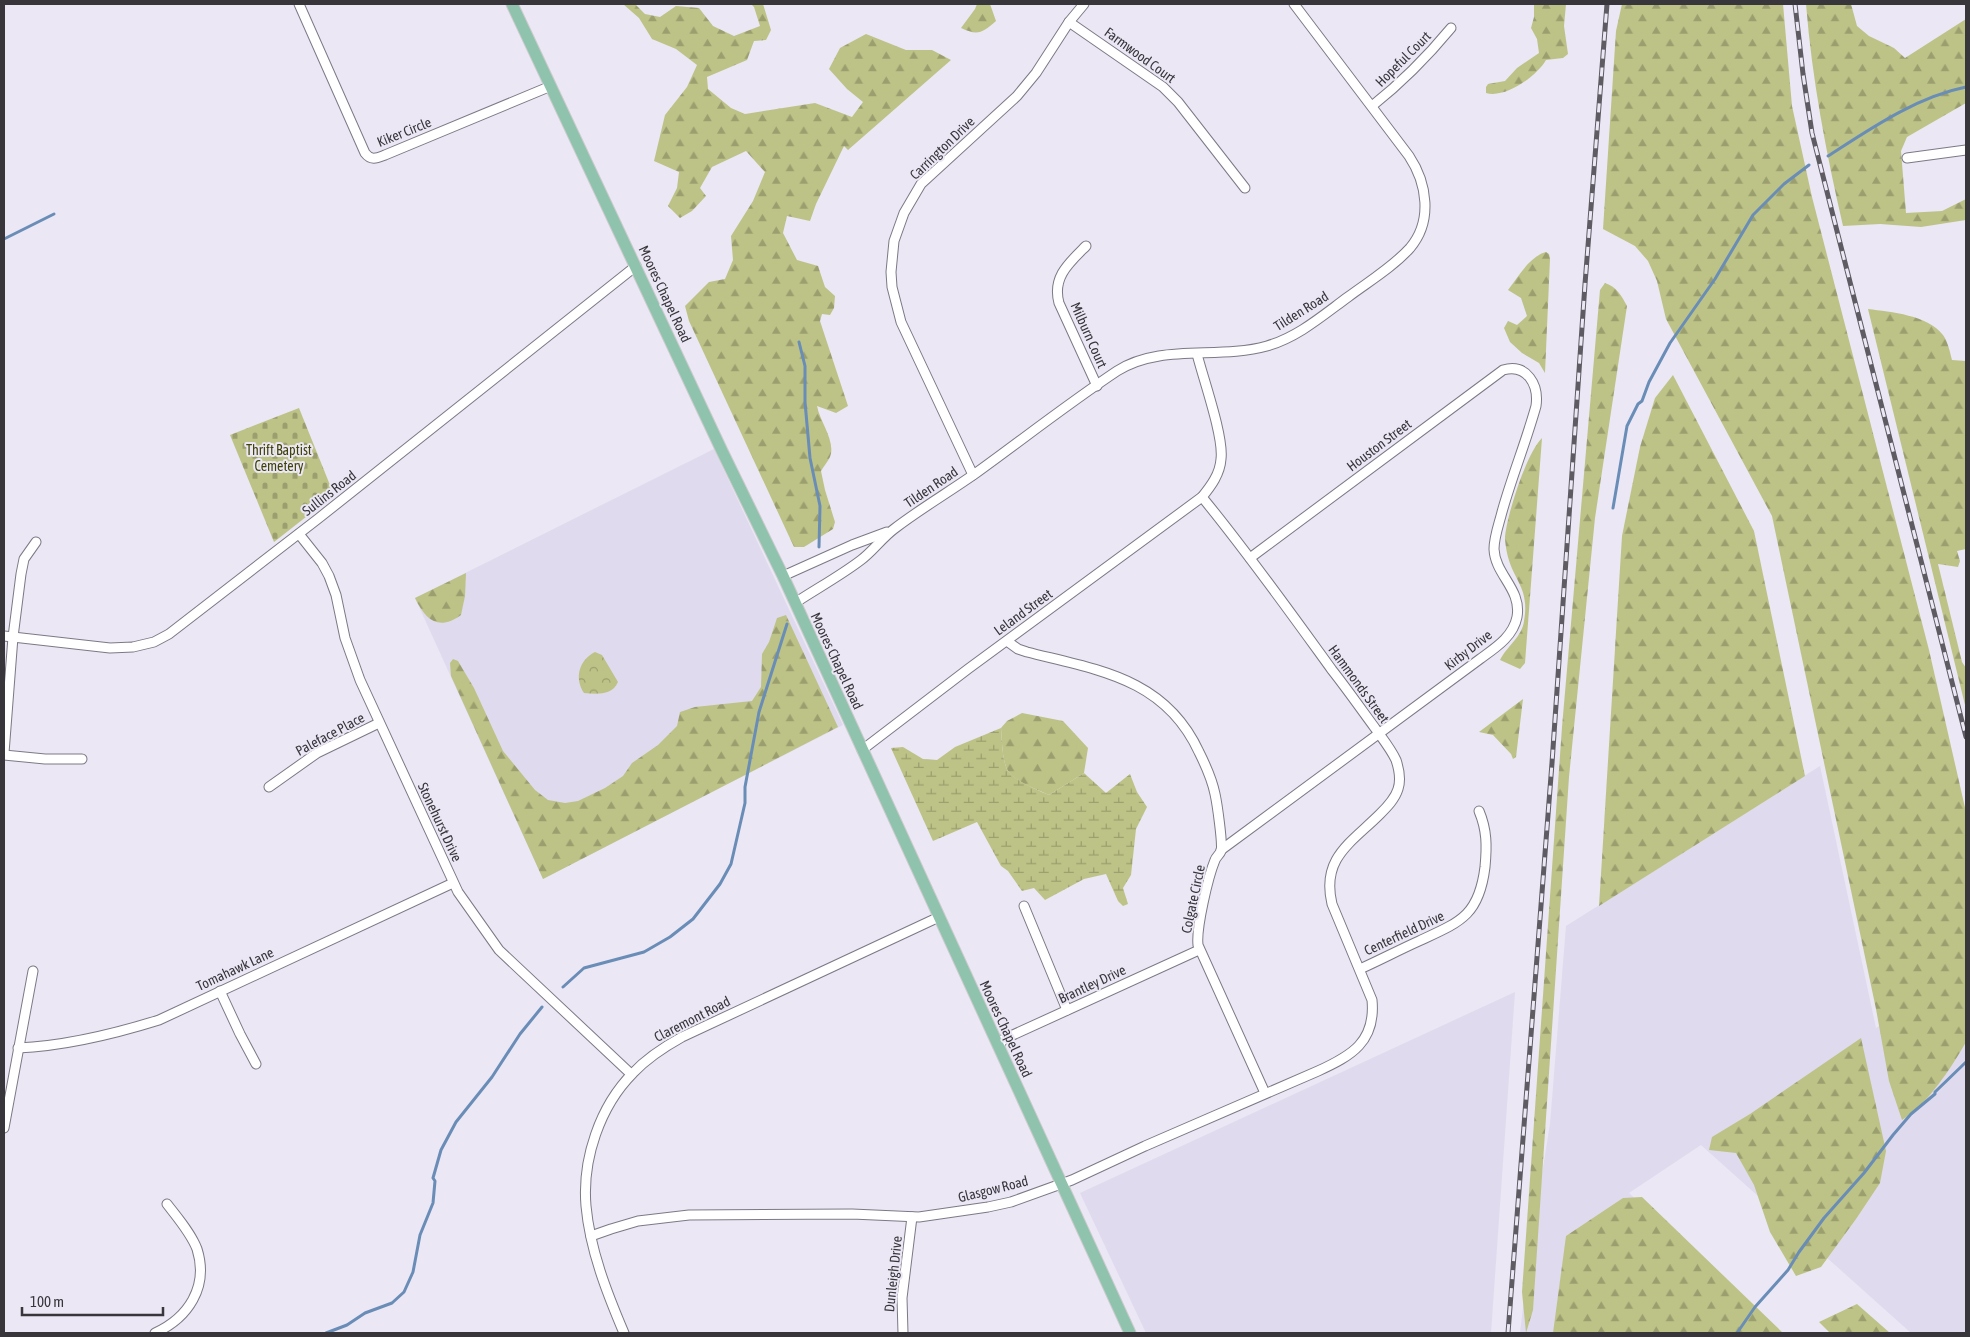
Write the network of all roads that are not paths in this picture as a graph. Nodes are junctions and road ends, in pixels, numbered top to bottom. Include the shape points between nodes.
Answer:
1 (299, 4) edge
2 (512, 4) edge
3 (1084, 4) edge
4 (1294, 4) edge
5 (1069, 22) junction
6 (1451, 28) dead end
7 (551, 86) junction
8 (1372, 106) junction
9 (1966, 150) edge
10 (1907, 158) dead end
11 (1245, 188) dead end
12 (1086, 246) dead end
13 (636, 266) junction
14 (1196, 354) junction
15 (1528, 374) joint
16 (1097, 386) junction
17 (973, 475) junction
18 (1202, 497) junction
19 (892, 530) junction
20 (299, 534) junction
21 (36, 542) dead end
22 (1250, 558) junction
23 (782, 576) junction
24 (795, 603) junction
25 (8, 636) edge
26 (1007, 641) junction
27 (379, 723) junction
28 (1379, 734) junction
29 (862, 750) junction
30 (4, 754) edge
31 (82, 759) dead end
32 (269, 787) dead end
33 (1479, 811) dead end
34 (1221, 850) junction
35 (453, 883) junction
36 (1024, 906) dead end
37 (939, 917) junction
38 (1199, 950) junction
39 (1360, 969) junction
40 (32, 971) dead end
41 (220, 991) junction
42 (1066, 1010) junction
43 (1366, 1036) joint
44 (998, 1046) junction
45 (18, 1048) junction
46 (256, 1064) dead end
47 (631, 1074) junction
48 (1266, 1094) junction
49 (4, 1128) edge
50 (1061, 1184) junction
51 (167, 1204) dead end
52 (912, 1216) junction
53 (591, 1236) junction
54 (155, 1333) edge
55 (624, 1333) edge
56 (903, 1333) edge
57 (1130, 1333) edge

1 - 7 street, Kiker Circle via 369,158 386,155
2 - 7 main road, Moores Chapel Road
3 - 5 street, Carrington Drive
4 - 8 street, Tilden Road
5 - 11 street, Farmwood Court via 1163,87
5 - 17 street, Carrington Drive via 1036,74 1021,91 921,184 904,213 894,241 892,286 901,322
6 - 8 street, Hopeful Court via 1400,83
7 - 13 main road, Moores Chapel Road
8 - 14 street, Tilden Road via 1410,156 1422,178 1426,204 1424,217 1411,247 1309,326 1288,338 1245,351
9 - 10 street
12 - 16 street, Milburn Court via 1060,275 1057,296
13 - 20 street, Sullins Road
13 - 23 main road, Moores Chapel Road
14 - 16 street, Tilden Road via 1140,360
14 - 18 street via 1222,456 1212,485
15 - 22 street, Houston Street via 1515,368 1498,374
15 - 28 street, Kirby Drive via 1536,390 1536,406 1494,542 1496,560 1514,590 1515,624 1497,646
16 - 17 street, Tilden Road
17 - 19 street, Tilden Road
18 - 22 street, Hammonds Street
18 - 26 street, Leland Street
19 - 23 street, Tilden Road
19 - 24 street, Tilden Road via 862,560
20 - 25 street, Sullins Road via 182,625 154,642 110,648
20 - 27 street, Stonehurst Drive via 329,576 353,662
21 - 25 street via 24,559
22 - 28 street, Hammonds Street
23 - 24 main road, Moores Chapel Road
24 - 29 main road, Moores Chapel Road
25 - 30 street
26 - 29 street, Leland Street
26 - 34 street, Colgate Circle via 1027,652 1127,679 1166,705 1186,728 1207,769 1217,803
27 - 32 street, Paleface Place via 317,753
27 - 35 street, Stonehurst Drive
28 - 34 street, Kirby Drive
28 - 39 street, Hammonds Street via 1395,760 1399,788 1386,808 1336,859 1329,882 1332,904
29 - 37 main road, Moores Chapel Road
30 - 31 street
33 - 39 street, Centerfield Drive via 1486,832 1486,852 1481,891 1470,910 1456,924
34 - 38 street, Colgate Circle via 1210,876 1198,930
35 - 41 street, Tomahawk Lane
35 - 47 street, Stonehurst Drive via 499,950
36 - 42 street
37 - 44 main road, Moores Chapel Road
37 - 47 street, Claremont Road via 682,1037
38 - 42 street, Brantley Drive
38 - 48 street, Colgate Circle
39 - 43 street, Hammonds Street via 1373,1009
40 - 45 street
41 - 45 street, Tomahawk Lane via 159,1020 125,1031 36,1048
41 - 46 street
42 - 44 street, Brantley Drive via 1004,1039
43 - 48 street, Glasgow Road via 1343,1060
44 - 50 main road, Moores Chapel Road
45 - 49 street
47 - 53 street, Claremont Road via 609,1106 590,1155 586,1190
48 - 50 street, Glasgow Road
50 - 52 street, Glasgow Road via 988,1207
50 - 57 main road, Moores Chapel Road
51 - 54 street via 196,1248 199,1279 184,1314
52 - 53 street, Glasgow Road via 689,1215 638,1222
52 - 56 street, Dunleigh Drive via 902,1298
53 - 55 street, Claremont Road via 604,1283

